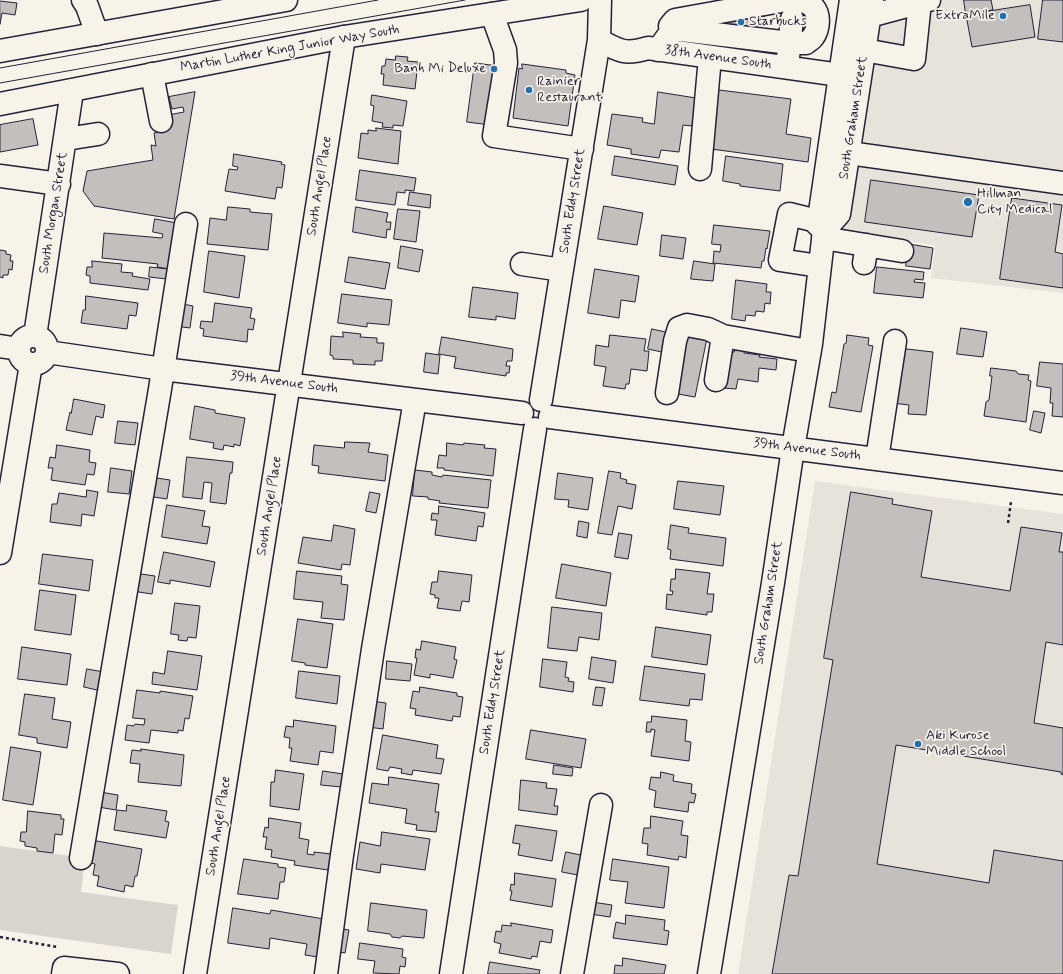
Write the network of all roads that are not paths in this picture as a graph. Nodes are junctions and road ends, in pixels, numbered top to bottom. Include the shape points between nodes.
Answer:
1 (83, 0) edge
2 (286, 0) edge
3 (581, 0) edge
4 (600, 0) edge
5 (851, 0) edge
6 (924, 1) edge
7 (217, 6) edge
8 (791, 6) edge
9 (871, 8) edge
10 (492, 14) junction
11 (97, 34) junction
12 (344, 37) junction
13 (599, 40) junction
14 (790, 43) junction
15 (647, 50) junction
16 (864, 50) junction
17 (0, 51) edge
18 (710, 57) junction
19 (786, 67) junction
20 (152, 74) junction
21 (840, 75) junction
22 (72, 90) junction
23 (0, 104) edge
24 (161, 121) dead end
25 (98, 134) dead end
26 (66, 139) junction
27 (582, 149) junction
28 (849, 153) junction
29 (700, 169) dead end
30 (0, 176) edge
31 (1063, 183) edge
32 (59, 184) junction
33 (186, 224) dead end
34 (823, 234) junction
35 (902, 251) dead end
36 (522, 264) dead end
37 (819, 266) junction
38 (562, 270) junction
39 (723, 336) junction
40 (895, 341) dead end
41 (26, 349) edge
42 (809, 351) junction
43 (163, 369) junction
44 (716, 380) dead end
45 (289, 384) junction
46 (667, 394) dead end
47 (415, 400) junction
48 (537, 415) junction
49 (793, 448) junction
50 (877, 459) junction
51 (1063, 483) edge
52 (0, 553) edge
53 (600, 805) dead end
54 (81, 858) dead end
55 (63, 971) edge
56 (118, 974) edge
57 (195, 974) edge
58 (326, 974) edge
59 (451, 974) edge
60 (572, 974) edge
61 (709, 974) edge

1 - 11 street
2 - 7 street
3 - 10 street, Martin Luther King Junior Way South
4 - 13 street, South Eddy Street
5 - 21 street, South Graham Street
6 - 9 street
6 - 16 street via 914,59
7 - 11 street
8 - 14 street via 802,1 813,7 818,18 818,27 806,43
8 - 15 street via 675,20
9 - 16 street, South Graham Street
10 - 12 street, Martin Luther King Junior Way South
10 - 27 street via 506,50 494,136
11 - 17 street
12 - 20 street, Martin Luther King Junior Way South
12 - 45 street, South Angel Place
13 - 15 street, 38th Avenue South via 624,52
13 - 27 street, South Eddy Street
14 - 15 street via 673,29
14 - 19 street
15 - 18 street, 38th Avenue South
16 - 28 street, South Graham Street
18 - 19 street, 38th Avenue South
18 - 29 street
19 - 21 street, 38th Avenue South
20 - 22 street, Martin Luther King Junior Way South
20 - 24 street
21 - 34 street, South Graham Street via 820,212
22 - 23 street, Martin Luther King Junior Way South
22 - 26 street, South Morgan Street
25 - 26 street
26 - 32 street, South Morgan Street
27 - 38 street, South Eddy Street
28 - 31 street
28 - 34 street, South Graham Street via 839,214
30 - 32 street
32 - 41 street, South Morgan Street
33 - 43 street
34 - 35 street via 865,254
34 - 37 street, South Graham Street
34 - 37 street via 813,220 789,214 780,260
36 - 38 street
37 - 42 street, South Graham Street
38 - 48 street, South Eddy Street
39 - 42 street
39 - 44 street
39 - 46 street via 708,329 687,325 679,328
40 - 50 street
41 - 43 street, 39th Avenue South
41 - 52 street, South Morgan Street
42 - 49 street, South Graham Street
43 - 45 street, 39th Avenue South
43 - 54 street
45 - 47 street, 39th Avenue South
45 - 57 street, South Angel Place
47 - 48 street, 39th Avenue South
47 - 58 street via 373,649
48 - 49 street, 39th Avenue South
48 - 59 street, South Eddy Street
49 - 50 street, 39th Avenue South
49 - 61 street, South Graham Street
50 - 51 street, 39th Avenue South
53 - 60 street
55 - 56 street

